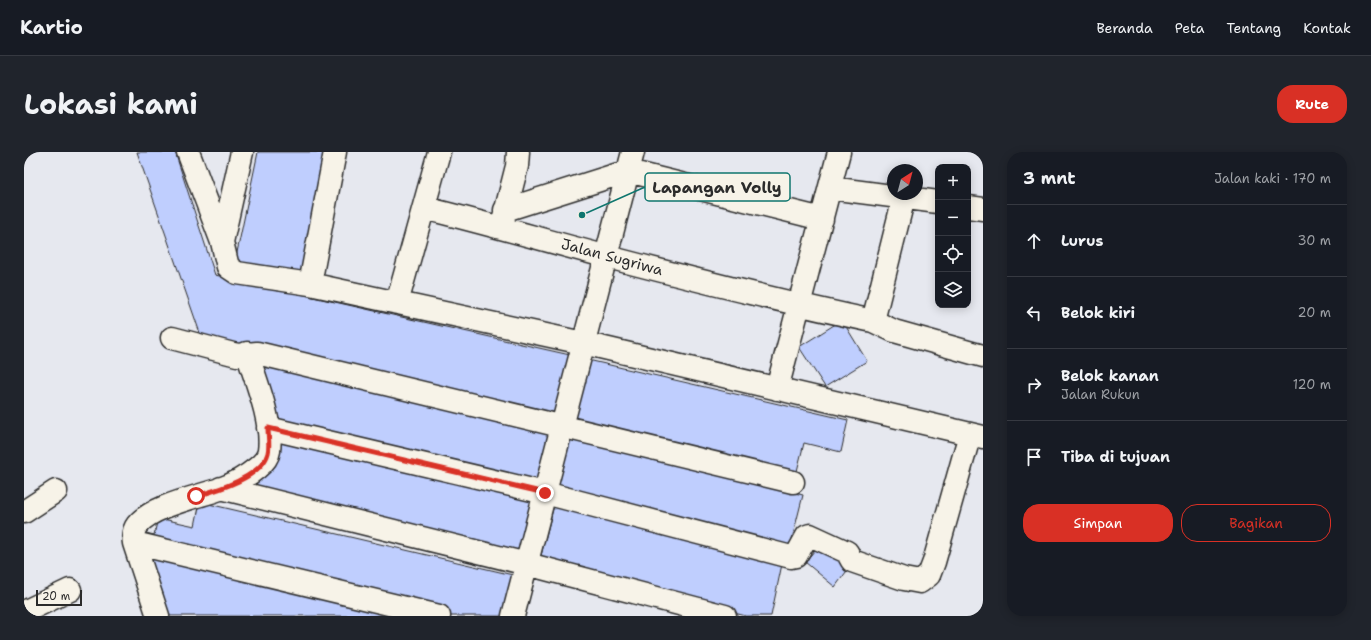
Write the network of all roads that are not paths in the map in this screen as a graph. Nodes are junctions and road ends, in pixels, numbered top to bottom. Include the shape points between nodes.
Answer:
1 (188, 152) edge
2 (242, 152) edge
3 (335, 152) edge
4 (439, 152) edge
5 (518, 152) edge
6 (839, 152) edge
7 (631, 162) edge
8 (830, 188) junction
9 (887, 195) edge
10 (903, 200) edge
11 (923, 200) edge
12 (935, 202) edge
13 (971, 207) edge
14 (424, 208) junction
15 (983, 209) edge
16 (503, 219) junction
17 (822, 219) junction
18 (222, 242) junction
19 (607, 257) junction
20 (310, 284) junction
21 (397, 303) junction
22 (800, 305) junction
23 (873, 320) junction
24 (172, 338) dead end
25 (583, 343) junction
26 (247, 353) junction
27 (983, 356) edge
28 (777, 388) junction
29 (562, 427) junction
30 (268, 428) junction
31 (976, 436) edge
32 (793, 482) dead end
33 (222, 488) junction
34 (56, 491) dead end
35 (545, 493) junction
36 (24, 512) edge
37 (134, 543) junction
38 (526, 564) junction
39 (70, 590) dead end
40 (27, 608) edge
41 (158, 616) edge
42 (439, 616) edge
43 (513, 616) edge
44 (725, 616) edge

1 - 18 street
2 - 18 street
3 - 20 street
4 - 14 street
5 - 16 street via 517,166
6 - 8 street
7 - 16 street
7 - 17 street
7 - 19 street
8 - 9 street
8 - 17 street
10 - 23 street
11 - 12 street
13 - 15 street
14 - 16 street, Jalan Sugriwa
14 - 21 street
16 - 19 street, Jalan Sugriwa
17 - 22 street
18 - 20 street via 228,267 237,273
19 - 22 street, Jalan Sugriwa
19 - 25 street
20 - 21 street
21 - 25 street
22 - 23 street, Jalan Sugriwa
22 - 28 street
23 - 27 street, Jalan Sugriwa via 894,331
24 - 26 street via 237,355
25 - 28 street
25 - 29 street
26 - 29 street via 257,353
26 - 30 street
28 - 31 street
29 - 32 street
29 - 35 street
30 - 33 street via 269,450 262,464 248,476
30 - 35 street
31 - 35 street via 934,562 929,575 920,582 904,579 852,560 847,552 810,535 796,556 791,557
33 - 37 street via 166,507 152,515 137,526 133,536
33 - 38 street
34 - 36 street
35 - 38 street
37 - 41 street
37 - 42 street
38 - 43 street
38 - 44 street
39 - 40 street

